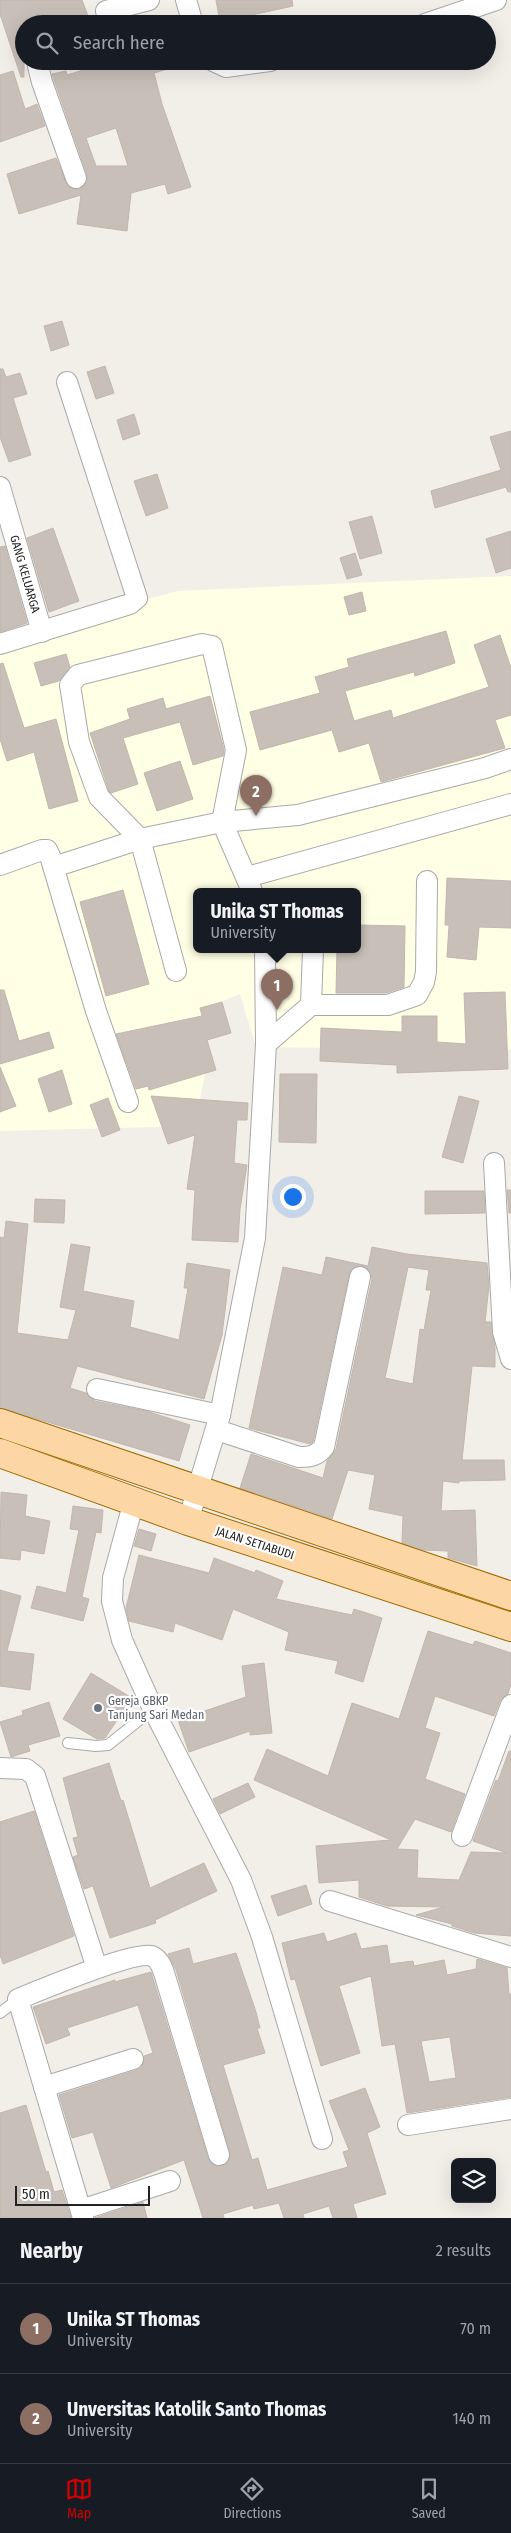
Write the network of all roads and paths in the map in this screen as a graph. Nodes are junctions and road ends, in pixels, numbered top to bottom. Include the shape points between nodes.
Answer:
1 (149, 0) edge
2 (186, 0) edge
3 (496, 0) edge
4 (107, 12) edge
5 (190, 15) edge
6 (452, 15) edge
7 (39, 70) edge
8 (76, 178) dead end
9 (67, 382) dead end
10 (0, 487) edge
11 (42, 632) junction
12 (0, 644) edge
13 (511, 759) edge
14 (511, 804) edge
15 (222, 822) junction
16 (140, 839) junction
17 (0, 865) edge
18 (54, 867) junction
19 (427, 881) dead end
20 (249, 884) edge
21 (265, 953) edge
22 (313, 953) edge
23 (176, 971) dead end
24 (312, 1005) junction
25 (266, 1044) junction
26 (128, 1102) dead end
27 (494, 1163) dead end
28 (360, 1277) dead end
29 (511, 1359) edge
30 (97, 1389) dead end
31 (0, 1423) edge
32 (218, 1423) junction
33 (0, 1453) edge
34 (198, 1490) junction
35 (134, 1501) junction
36 (188, 1521) junction
37 (511, 1596) edge
38 (511, 1627) edge
39 (511, 1705) edge
40 (153, 1709) junction
41 (68, 1743) dead end
42 (0, 1768) edge
43 (462, 1836) dead end
44 (330, 1901) dead end
45 (511, 1957) edge
46 (94, 1959) dead end
47 (18, 1999) junction
48 (0, 2013) edge
49 (133, 2059) dead end
50 (44, 2087) junction
51 (511, 2109) edge
52 (408, 2125) dead end
53 (322, 2139) dead end
54 (219, 2155) dead end
55 (170, 2181) dead end
56 (82, 2214) edge

1 - 4 street
2 - 5 street
3 - 6 street
7 - 8 street
9 - 11 street via 137,598 130,604
10 - 11 street, GANG KELUARGA
11 - 12 street
13 - 15 street via 298,815
14 - 20 street
15 - 16 street
15 - 16 street via 236,750 213,648 202,644 84,672 70,685 80,742 99,797
15 - 20 street
16 - 18 street
16 - 23 street
17 - 18 street via 44,850 49,853
18 - 26 street via 96,1011
19 - 24 street via 426,972 417,995 388,1005
21 - 25 street
22 - 24 street
24 - 25 street
25 - 32 street via 255,1238
27 - 29 street via 502,1324
28 - 32 street via 324,1447 320,1453 299,1457 243,1437
30 - 32 street
31 - 34 main road
32 - 34 street
33 - 35 main road, JALAN SETIABUDI
34 - 36 street
34 - 37 main road
35 - 36 main road, JALAN SETIABUDI
35 - 40 street via 113,1578 112,1600 122,1640
36 - 38 main road, JALAN SETIABUDI
39 - 43 street
40 - 41 lane via 108,1744
40 - 53 street via 241,1880 262,1937
42 - 46 street via 26,1770 35,1776
44 - 45 street
47 - 48 lane
47 - 50 street
47 - 54 street via 99,1968 144,1955 154,1956 168,1986
49 - 50 street
50 - 56 street
51 - 52 street
55 - 56 street

